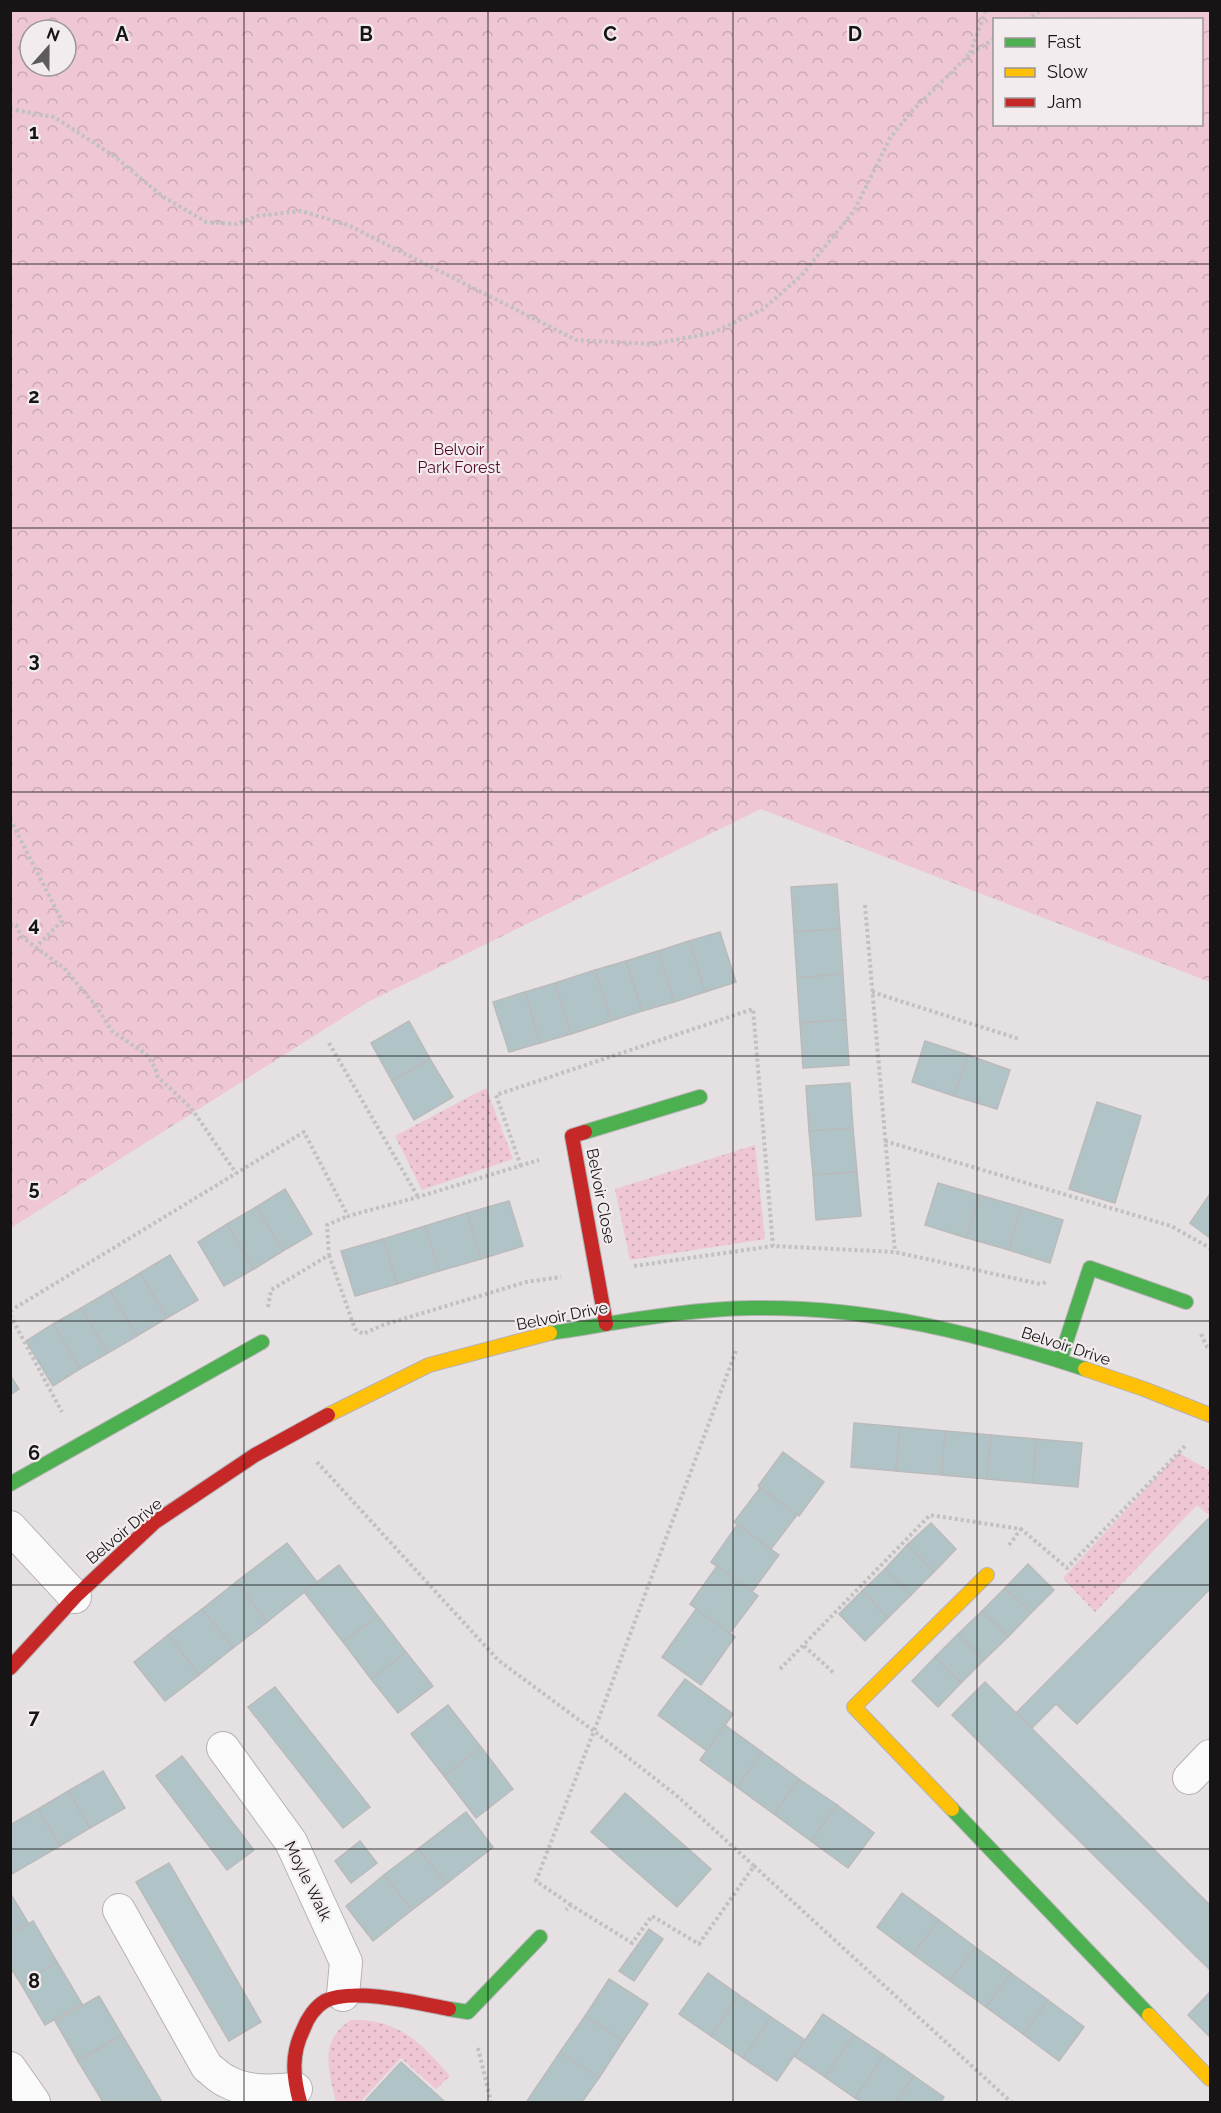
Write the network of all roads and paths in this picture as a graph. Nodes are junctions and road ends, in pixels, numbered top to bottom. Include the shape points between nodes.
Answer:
1 (986, 10) edge
2 (993, 40) edge
3 (970, 54) junction
4 (10, 109) edge
5 (10, 819) edge
6 (864, 905) dead end
7 (10, 924) edge
8 (37, 946) junction
9 (872, 992) junction
10 (1019, 1039) dead end
11 (329, 1043) dead end
12 (700, 1097) dead end
13 (572, 1136) junction
14 (885, 1141) junction
15 (236, 1173) junction
16 (418, 1197) junction
17 (348, 1216) junction
18 (1210, 1248) edge
19 (895, 1252) dead end
20 (1186, 1302) dead end
21 (752, 1308) junction
22 (10, 1313) edge
23 (606, 1324) junction
24 (262, 1342) joint
25 (1060, 1360) junction
26 (1210, 1415) edge
27 (292, 1435) junction
28 (80, 1445) junction
29 (10, 1484) edge
30 (10, 1527) edge
31 (987, 1575) dead end
32 (75, 1597) junction
33 (10, 1668) edge
34 (594, 1731) junction
35 (223, 1748) dead end
36 (1210, 1755) edge
37 (1188, 1778) dead end
38 (754, 1866) junction
39 (571, 1905) junction
40 (119, 1910) dead end
41 (540, 1937) joint
42 (342, 1995) junction
43 (468, 2012) junction
44 (10, 2068) edge
45 (1210, 2079) edge
46 (298, 2096) edge
47 (34, 2103) edge
48 (491, 2103) edge
49 (1011, 2103) edge

1 - 3 path
2 - 3 path
3 - 4 path via 890,138 854,211 801,276 763,309 712,333 653,344 576,340 348,225 301,212 257,216 236,224 207,222 162,196 114,156 54,117
5 - 8 path via 62,921
6 - 9 path
7 - 8 path via 16,925 22,937
8 - 15 path via 64,968 112,1032 146,1054 158,1077 191,1108
9 - 10 path
9 - 14 path
11 - 16 path
12 - 13 street, Belvoir Close
13 - 16 path via 557,1155
13 - 23 street, Belvoir Close
14 - 18 path via 1171,1226
14 - 19 path
15 - 17 path via 304,1132
15 - 22 path
16 - 17 path
17 - 24 path via 327,1225 329,1256 271,1290
20 - 25 street via 1090,1268
21 - 23 street, Belvoir Drive
21 - 25 street, Belvoir Drive via 862,1313 1011,1345
21 - 34 path
22 - 28 path
23 - 27 street, Belvoir Drive via 546,1334 429,1365
24 - 28 street
25 - 26 street, Belvoir Drive
27 - 32 street, Belvoir Drive via 155,1522
27 - 34 path via 498,1660
28 - 29 street
30 - 32 street
31 - 45 street via 854,1707
32 - 33 street, Belvoir Drive
34 - 38 path via 676,1795
34 - 39 path via 536,1881
35 - 42 street, Moyle Walk via 291,1842 346,1962
36 - 37 street
38 - 39 path via 699,1944 652,1916 632,1943
38 - 49 path
39 - 41 path
40 - 46 street via 207,2067 226,2081 246,2088
41 - 43 street
42 - 43 street
42 - 46 street via 325,2001 307,2019 296,2043 292,2063
43 - 48 path
44 - 47 street

